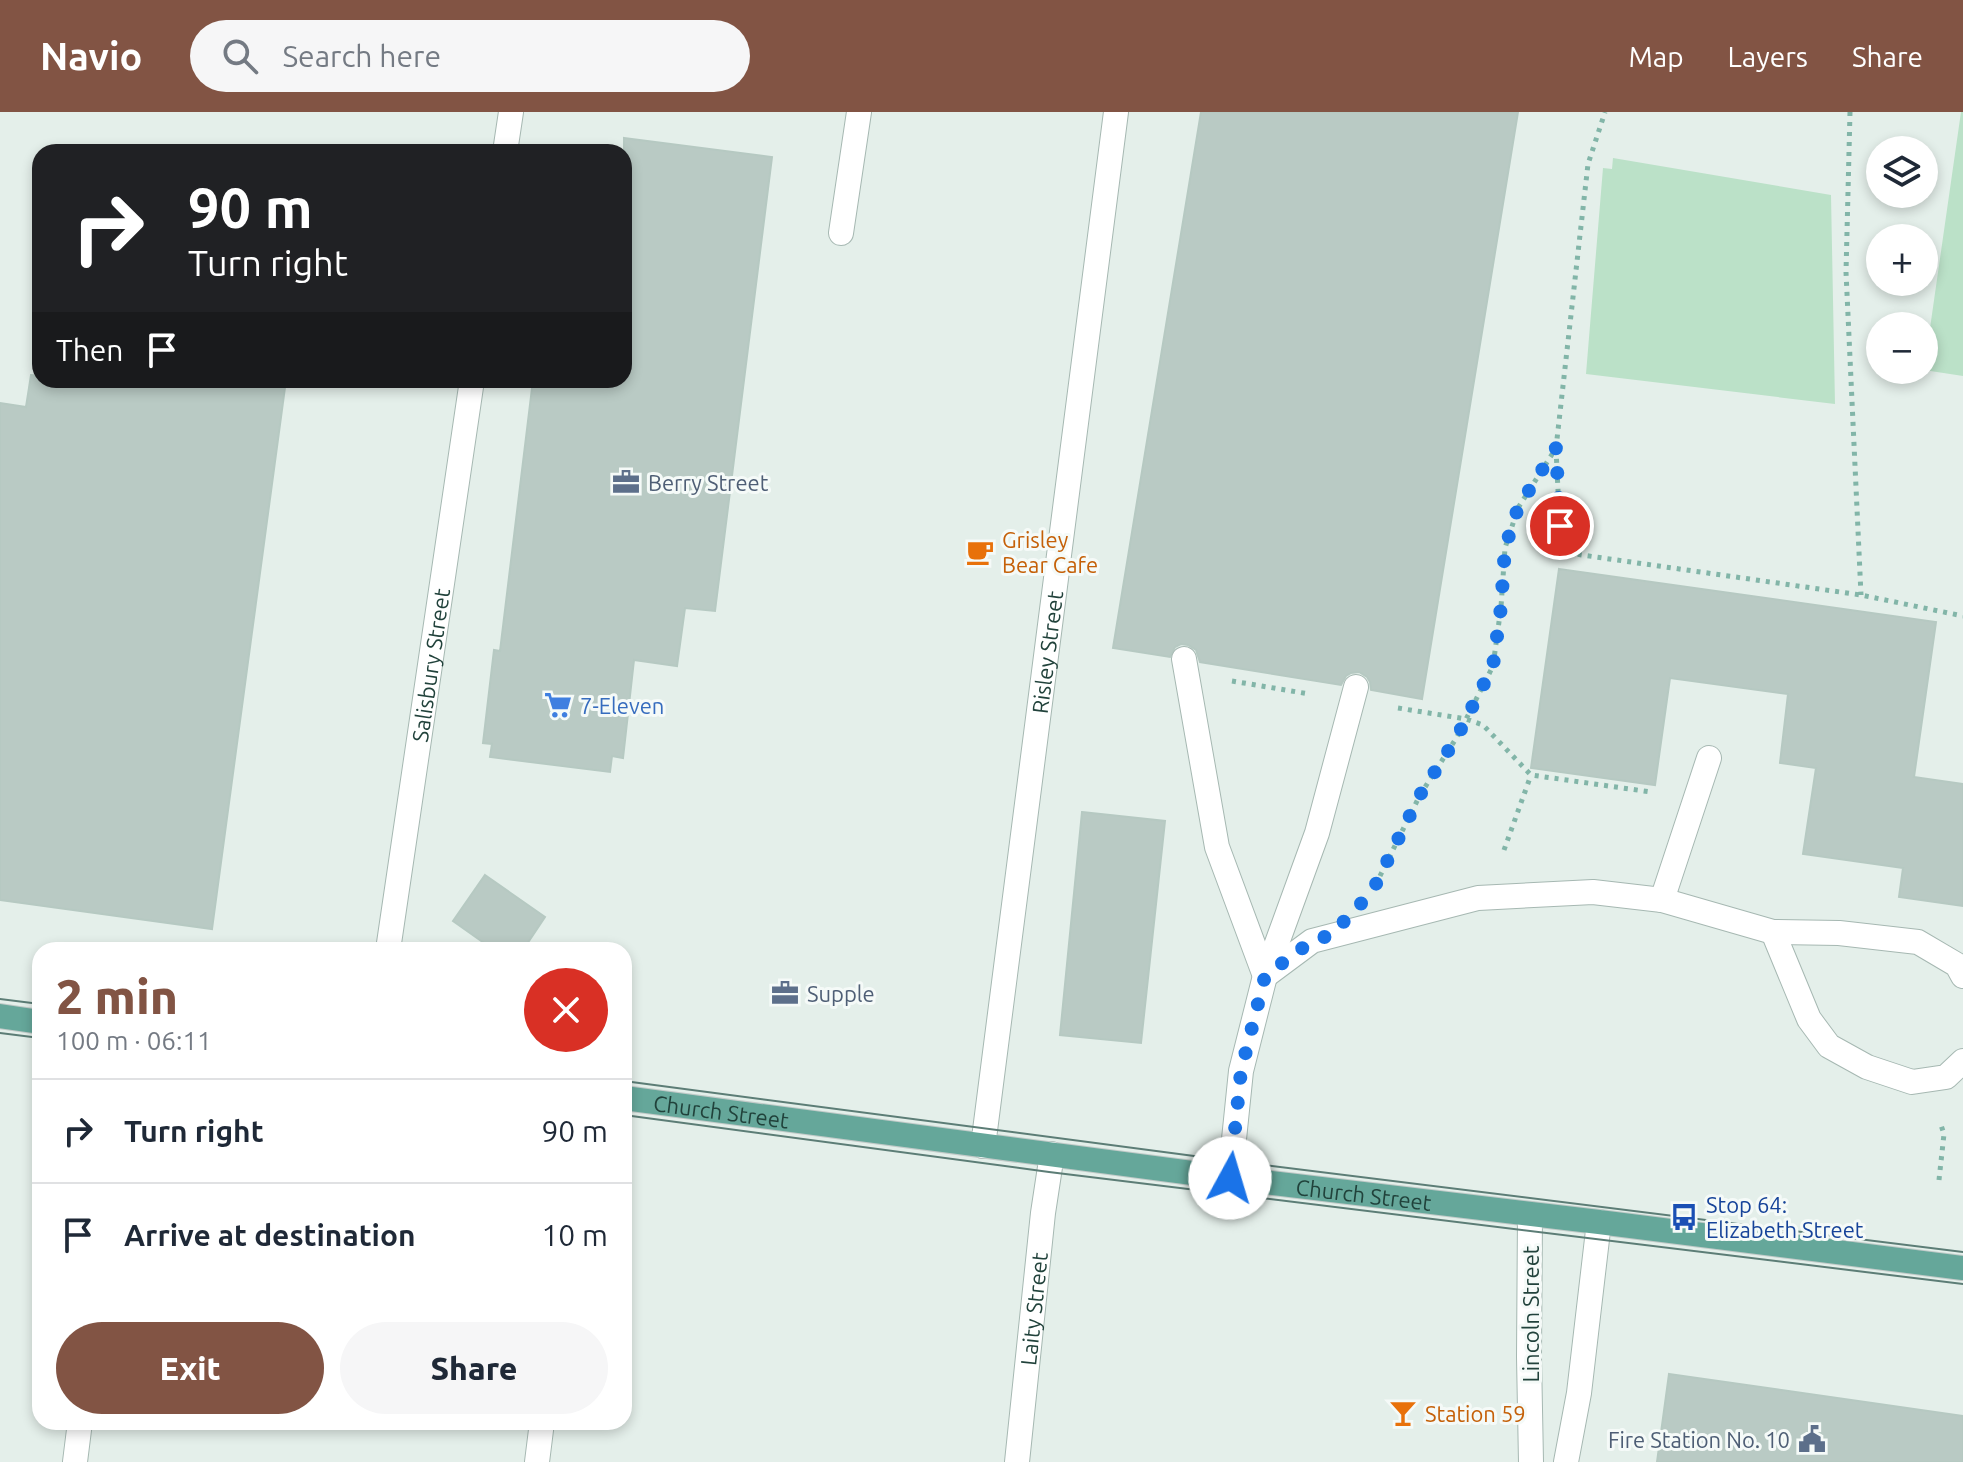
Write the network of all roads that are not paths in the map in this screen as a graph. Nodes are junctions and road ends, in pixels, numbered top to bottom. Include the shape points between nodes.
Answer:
1 (511, 112) edge
2 (859, 112) edge
3 (1116, 112) edge
4 (506, 144) edge
5 (841, 233) dead end
6 (471, 388) edge
7 (1185, 666) road end
8 (1354, 694) road end
9 (1709, 758) dead end
10 (1662, 900) junction
11 (1773, 932) junction
12 (389, 942) edge
13 (1265, 976) junction
14 (1963, 976) edge
15 (0, 1016) edge
16 (32, 1021) edge
17 (1963, 1061) edge
18 (632, 1099) edge
19 (983, 1146) junction
20 (1052, 1154) junction
21 (1230, 1178) junction
22 (1530, 1214) junction
23 (1599, 1222) junction
24 (1963, 1268) edge
25 (79, 1430) edge
26 (541, 1430) edge
27 (75, 1462) edge
28 (537, 1462) edge
29 (1017, 1462) edge
30 (1531, 1462) edge
31 (1566, 1462) edge

1 - 4 street
2 - 5 street
3 - 19 street, Risley Street
6 - 12 street, Salisbury Street
7 - 13 street via 1217,847
8 - 13 street via 1317,833
9 - 10 street
10 - 11 street
10 - 13 street via 1593,892 1478,898 1312,941
11 - 14 street via 1918,942 1957,965
11 - 17 street via 1809,1019 1829,1046 1867,1067 1912,1082 1946,1077
13 - 21 street via 1241,1071
15 - 16 main road
18 - 19 main road, Church Street
19 - 20 main road, Church Street
20 - 21 main road, Church Street
20 - 29 street, Laity Street
21 - 22 main road, Church Street
22 - 23 main road, Church Street
22 - 30 street, Lincoln Street
23 - 24 main road, Church Street
23 - 31 street
25 - 27 street
26 - 28 street

